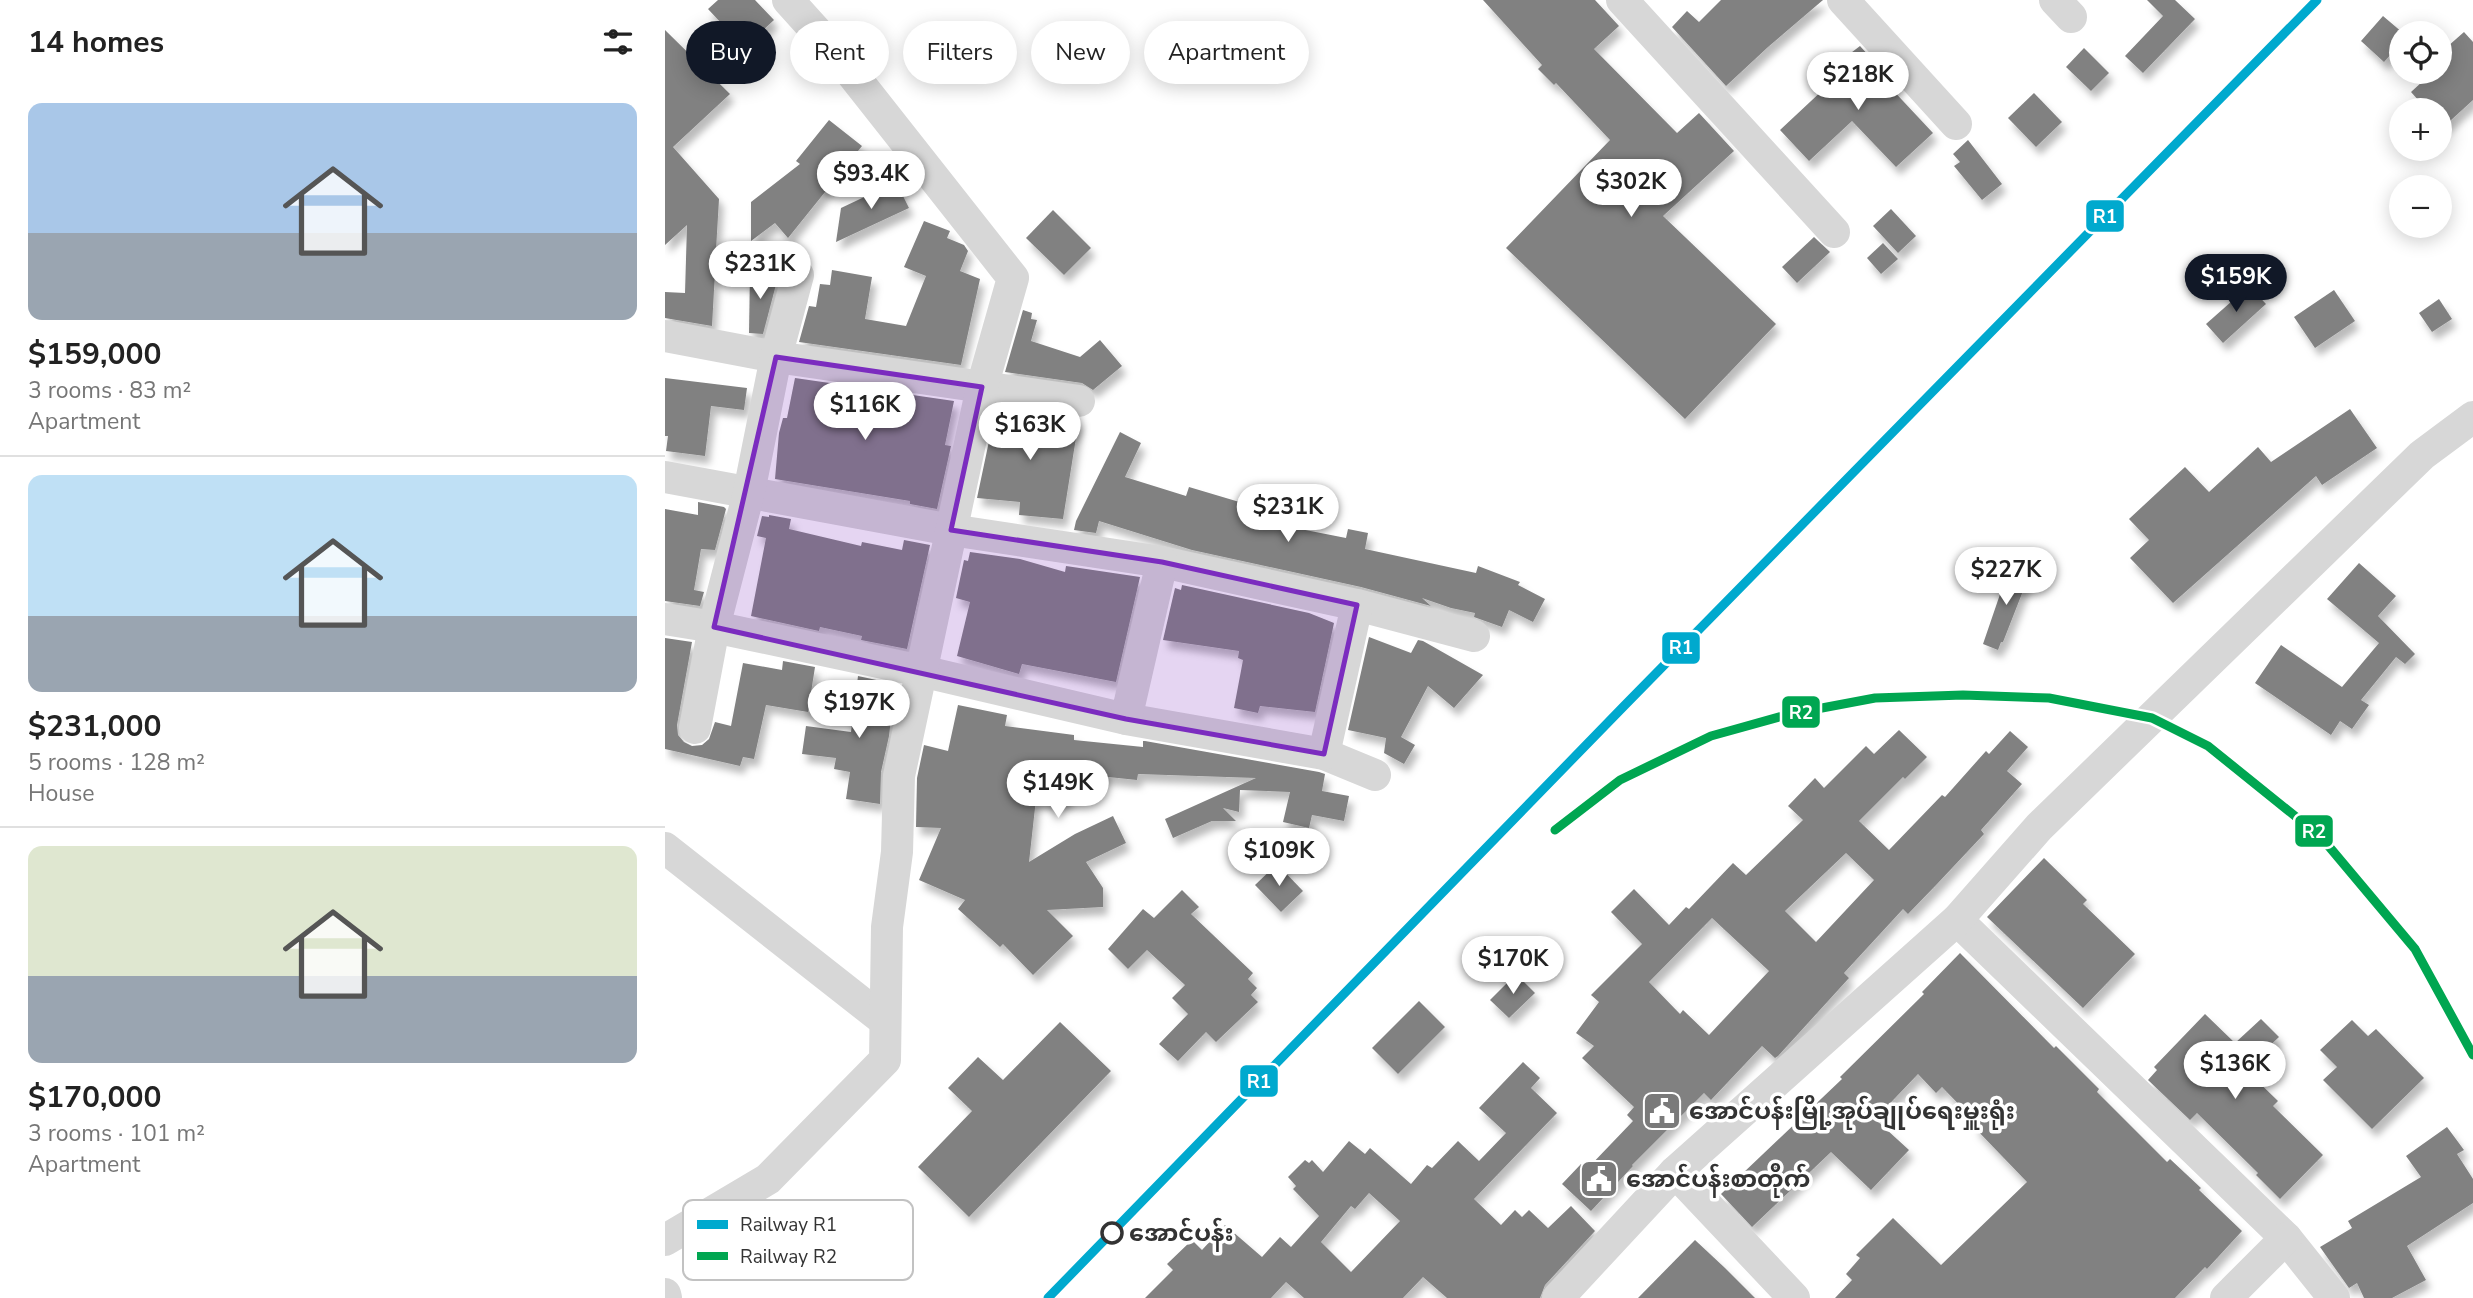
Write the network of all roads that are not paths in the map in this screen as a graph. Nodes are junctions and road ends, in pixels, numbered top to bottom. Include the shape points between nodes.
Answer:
1 (788, 0) edge
2 (1622, 0) edge
3 (1843, 0) edge
4 (1956, 124) dead end
5 (1834, 232) dead end
6 (798, 275) dead end
7 (665, 336) edge
8 (776, 357) junction
9 (982, 387) junction
10 (1079, 401) dead end
11 (2473, 417) edge
12 (665, 477) edge
13 (749, 492) junction
14 (951, 530) junction
15 (1162, 562) junction
16 (1357, 605) junction
17 (665, 620) edge
18 (714, 627) junction
19 (1474, 636) dead end
20 (921, 671) junction
21 (1126, 719) junction
22 (695, 728) dead end
23 (1324, 754) junction
24 (1375, 775) dead end
25 (665, 848) edge
26 (1957, 919) junction
27 (885, 1021) junction
28 (1675, 1172) junction
29 (733, 1200) edge
30 (683, 1229) edge
31 (2286, 1238) junction
32 (665, 1240) edge
33 (1558, 1298) edge
34 (1794, 1298) edge
35 (2226, 1298) edge
36 (2334, 1298) edge

1 - 9 street via 834,51 1013,278
2 - 5 street
3 - 4 street
6 - 8 street
7 - 8 street
8 - 9 street
8 - 13 street
9 - 10 street
9 - 14 street
11 - 26 street via 2422,455 2057,809
12 - 13 street
13 - 14 street
13 - 18 street
14 - 15 street
14 - 20 street
15 - 16 street
15 - 21 street
16 - 19 street
16 - 23 street
17 - 18 street
18 - 20 street
18 - 22 street
20 - 21 street
20 - 27 street via 899,776
21 - 23 street
23 - 24 street
25 - 27 street
26 - 28 street
26 - 31 street
27 - 29 street via 885,1060 768,1179
28 - 33 street
28 - 34 street
30 - 32 street
31 - 35 street
31 - 36 street

